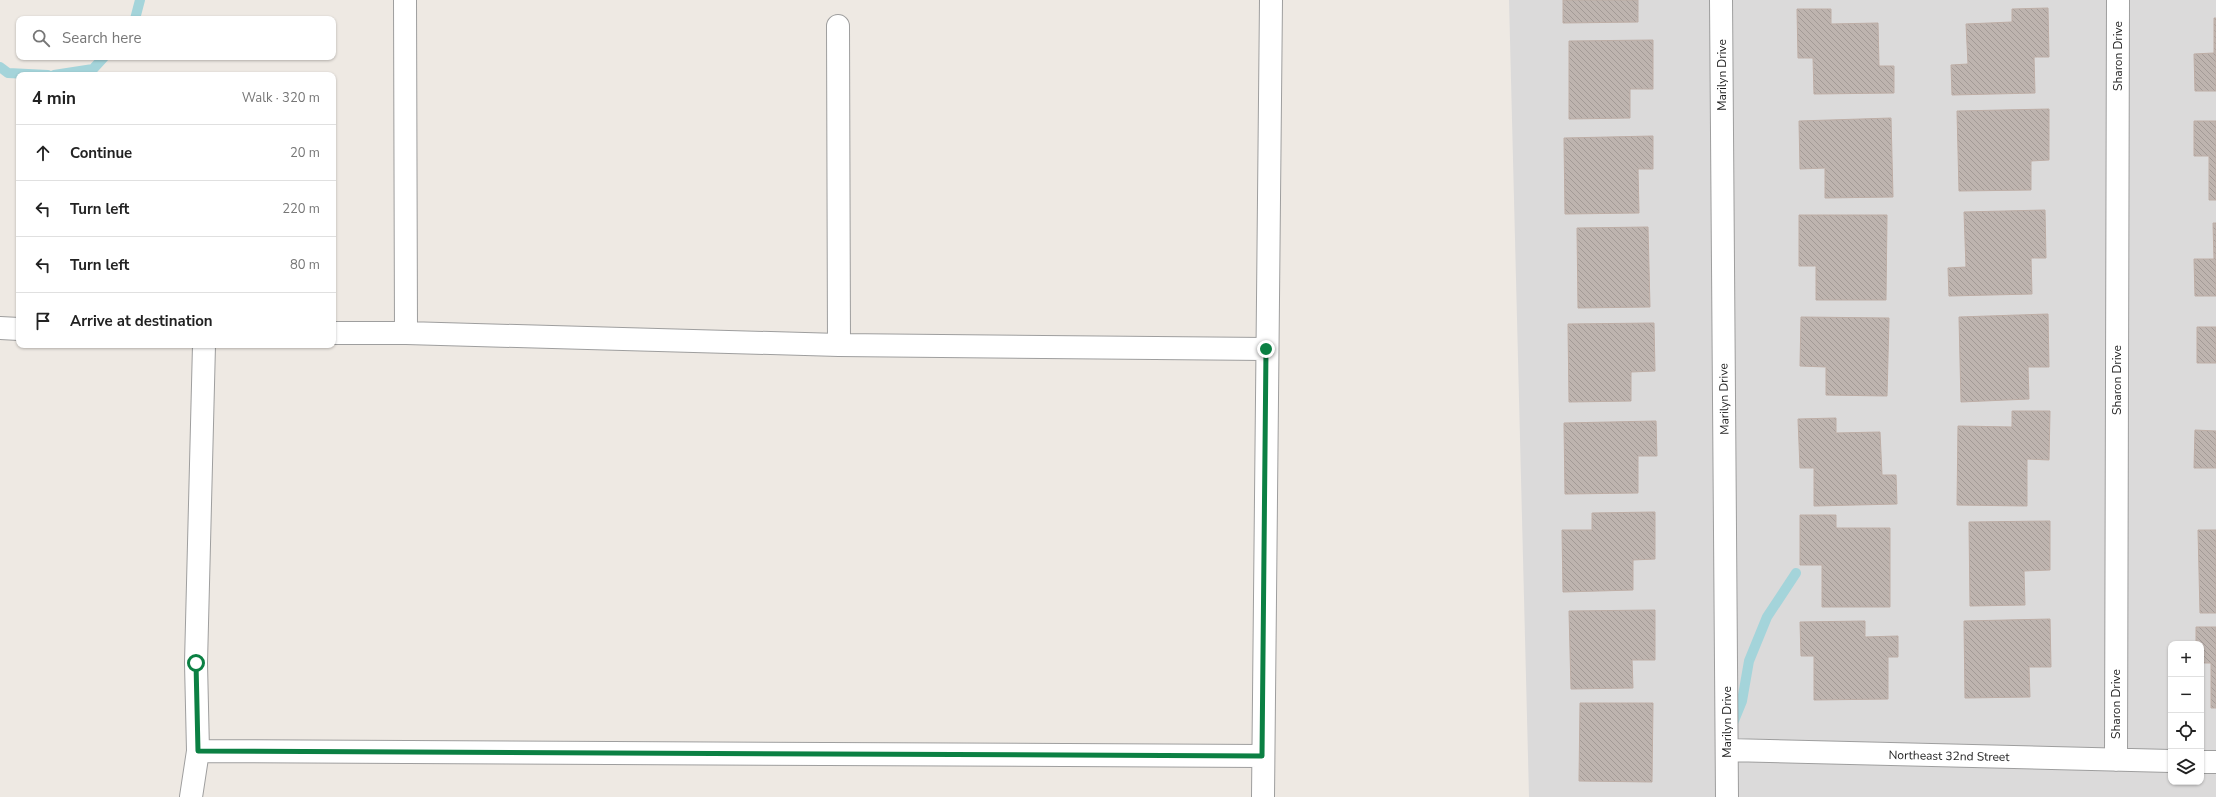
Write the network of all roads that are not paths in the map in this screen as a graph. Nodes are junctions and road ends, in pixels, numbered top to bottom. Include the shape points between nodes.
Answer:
1 (405, 0) edge
2 (1271, 0) edge
3 (1721, 0) edge
4 (2118, 0) edge
5 (838, 26) dead end
6 (0, 328) edge
7 (16, 329) edge
8 (336, 333) edge
9 (406, 333) junction
10 (839, 344) junction
11 (204, 348) edge
12 (1266, 349) junction
13 (1727, 750) junction
14 (198, 751) junction
15 (1262, 756) junction
16 (2116, 760) junction
17 (2168, 761) edge
18 (2204, 762) edge
19 (2216, 762) edge
20 (191, 797) edge
21 (1263, 797) edge
22 (1727, 797) edge

1 - 9 street
2 - 12 street
3 - 13 street, Marilyn Drive
4 - 16 street, Sharon Drive
5 - 10 street
6 - 7 street
8 - 9 street
9 - 10 street
10 - 12 street
11 - 14 street via 196,663
12 - 15 street
13 - 16 street, Northeast 32nd Street
13 - 22 street, Marilyn Drive
14 - 15 street
14 - 20 street
15 - 21 street
16 - 17 street, Northeast 32nd Street
18 - 19 street

